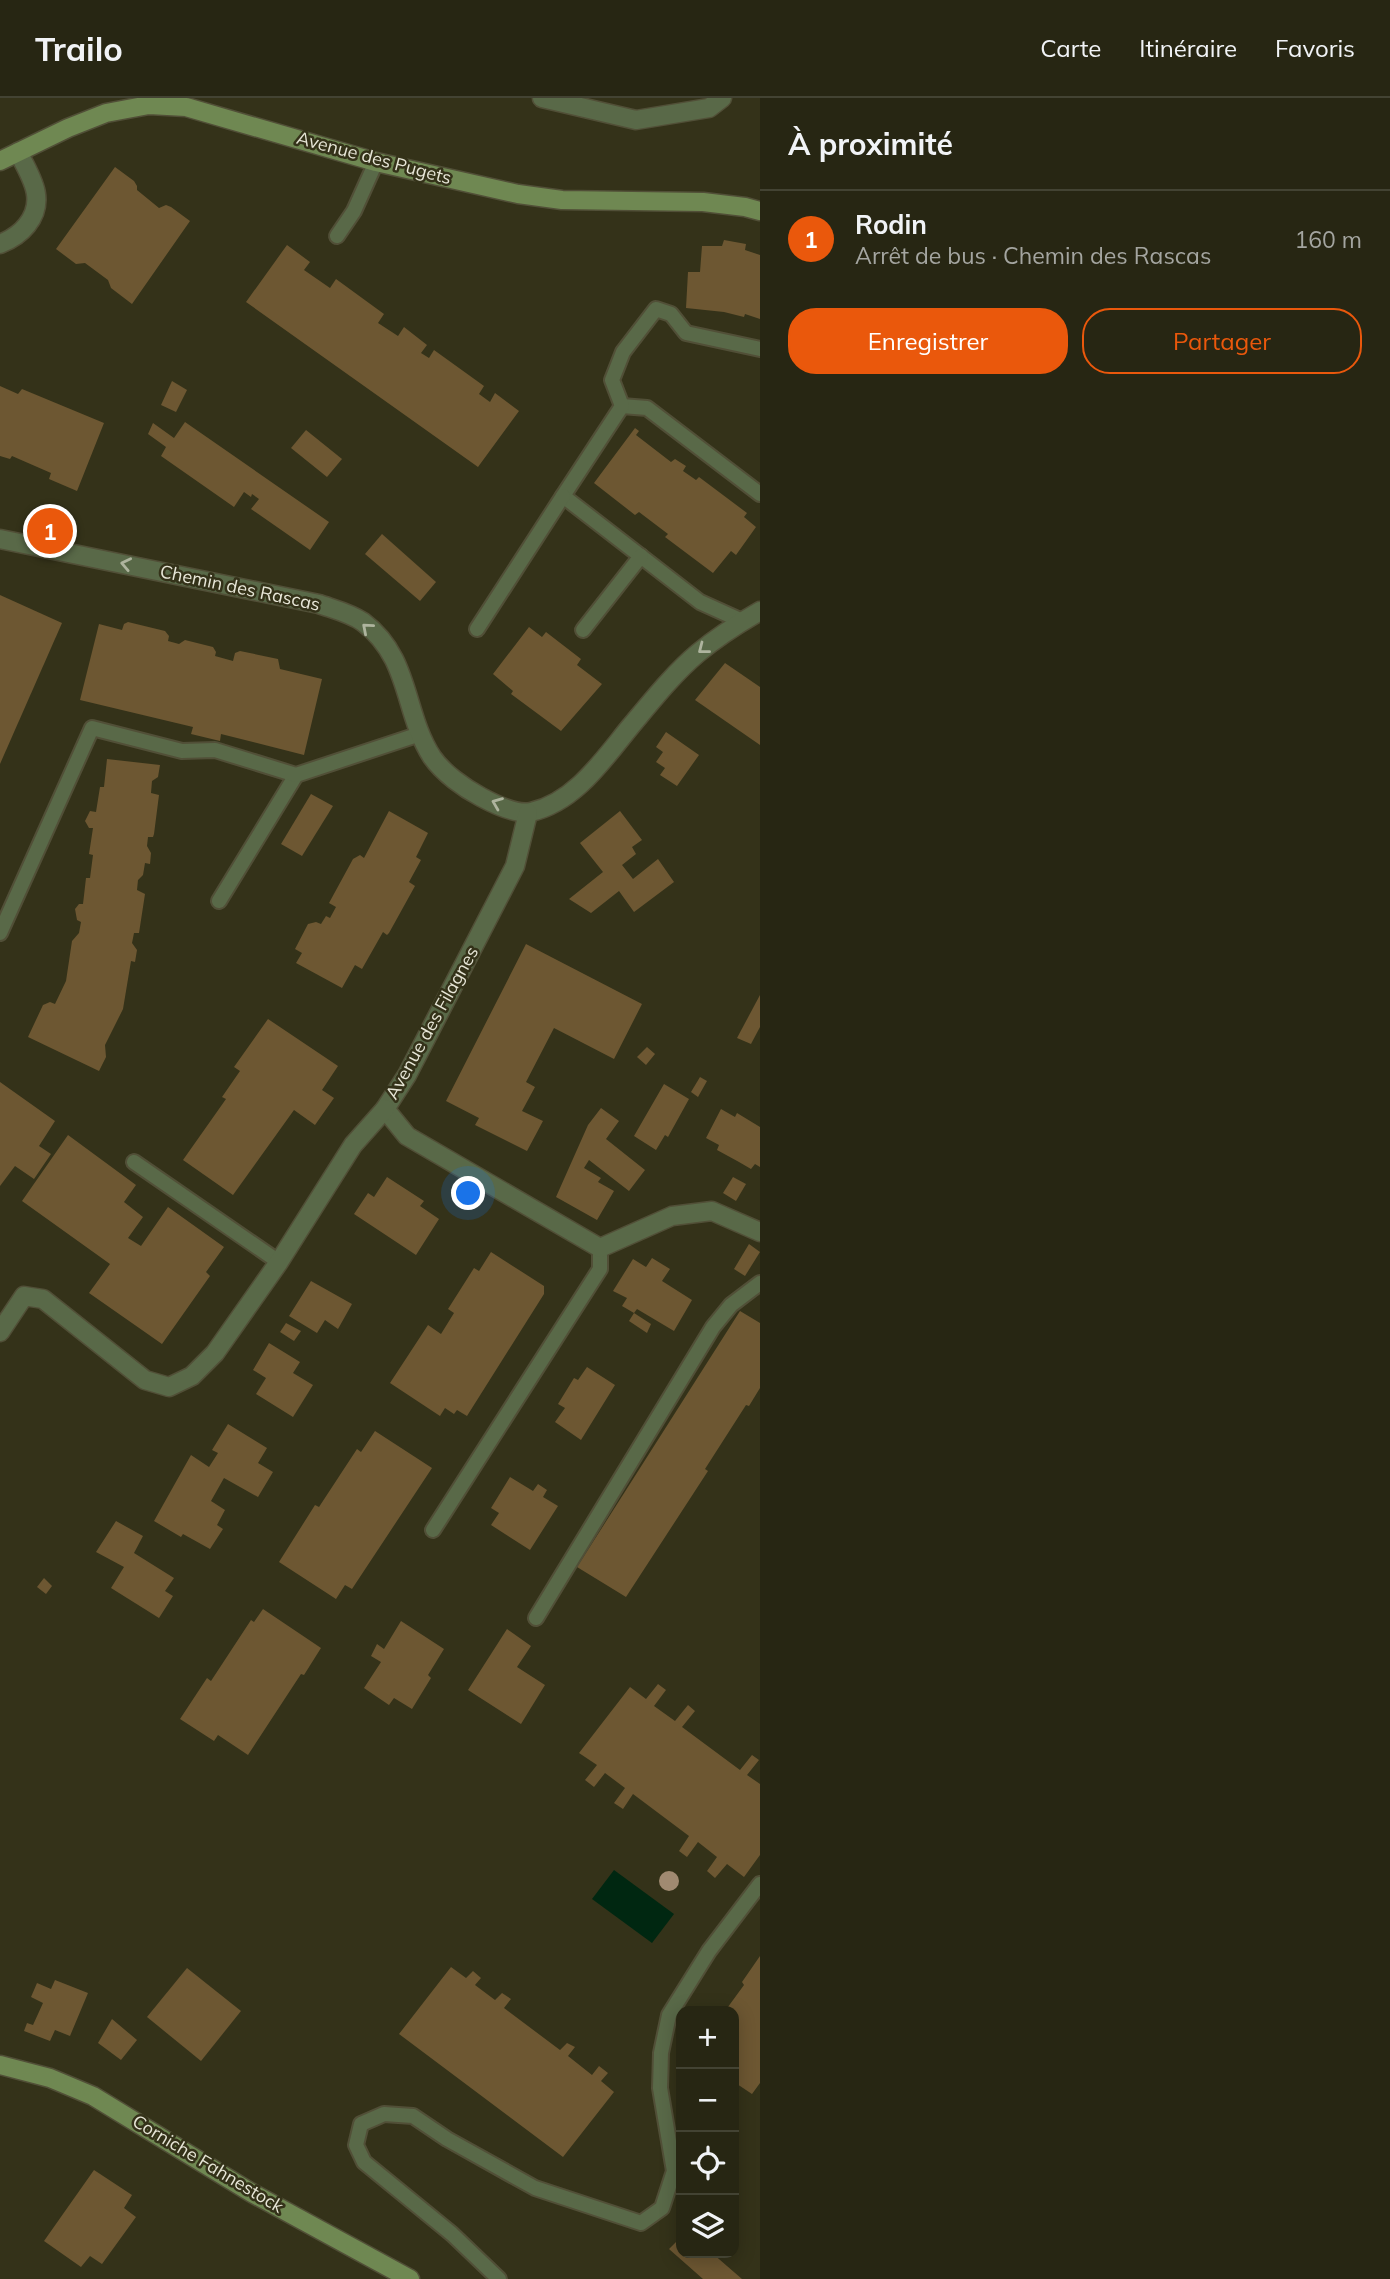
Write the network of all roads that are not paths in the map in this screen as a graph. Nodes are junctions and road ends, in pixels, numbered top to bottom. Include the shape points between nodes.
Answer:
1 (542, 98) edge
2 (722, 98) edge
3 (18, 152) junction
4 (0, 161) edge
5 (376, 162) junction
6 (760, 211) edge
7 (337, 236) dead end
8 (0, 244) edge
9 (760, 349) edge
10 (622, 406) junction
11 (760, 494) edge
12 (563, 496) junction
13 (0, 539) edge
14 (641, 556) junction
15 (760, 611) edge
16 (742, 621) junction
17 (477, 629) dead end
18 (583, 631) dead end
19 (420, 734) junction
20 (296, 775) junction
21 (528, 813) junction
22 (219, 901) dead end
23 (0, 933) edge
24 (385, 1108) junction
25 (135, 1163) dead end
26 (760, 1232) edge
27 (600, 1248) junction
28 (279, 1262) junction
29 (760, 1283) edge
30 (0, 1332) edge
31 (433, 1530) dead end
32 (537, 1618) dead end
33 (760, 1884) edge
34 (0, 2065) edge
35 (410, 2279) edge
36 (499, 2279) edge

1 - 2 street via 636,120 709,108
3 - 4 main road, Avenue des Pugets
3 - 5 main road, Avenue des Pugets via 106,113 149,105 186,107
3 - 8 street via 38,197 36,214 24,229
5 - 6 main road, Avenue des Pugets via 562,200 703,202
5 - 7 lane
9 - 10 lane via 686,334 671,314 656,309 623,352 612,380
10 - 11 lane via 647,408
10 - 12 lane
12 - 14 lane
12 - 17 lane
19 -> 13 street, Chemin des Rascas via 398,664 382,641 344,612
14 - 16 lane via 700,602
14 - 18 lane
15 - 16 street
16 -> 21 street via 698,653 590,775 562,800
19 - 20 lane
21 -> 19 street, Chemin des Rascas via 501,806 460,783 431,756
20 - 22 lane
20 - 23 lane via 215,750 182,751 92,729
21 - 24 street, Avenue des Filagnes via 515,866 407,1076
24 - 27 street, Avenue des Filagnes via 407,1136
24 - 28 street via 353,1145
25 - 28 lane
26 - 27 street via 712,1211 672,1216
27 - 31 lane via 600,1269
28 - 30 street via 215,1353 192,1376 169,1387 145,1380 43,1299 24,1296
29 - 32 lane via 713,1326
33 - 36 lane via 709,1951 669,2015 660,2088 674,2171 662,2208 641,2223 535,2188 413,2116 384,2114 361,2124 356,2146 364,2162
34 - 35 main road, Corniche Fahnestock via 93,2096 252,2193

